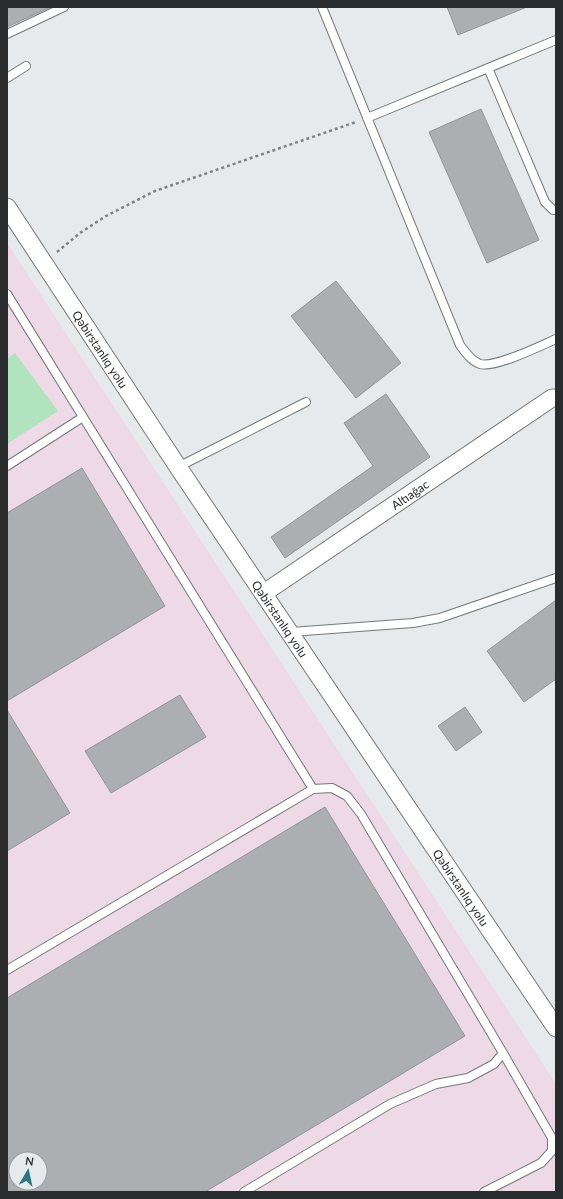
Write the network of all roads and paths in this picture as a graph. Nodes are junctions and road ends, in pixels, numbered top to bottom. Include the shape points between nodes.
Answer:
1 (64, 7) edge
2 (322, 7) edge
3 (7, 34) edge
4 (556, 40) edge
5 (26, 66) dead end
6 (488, 68) junction
7 (7, 78) edge
8 (367, 118) junction
9 (7, 206) edge
10 (556, 210) edge
11 (44, 262) junction
12 (7, 294) edge
13 (556, 339) edge
14 (556, 398) edge
15 (306, 402) dead end
16 (83, 417) junction
17 (7, 466) edge
18 (178, 467) junction
19 (556, 578) edge
20 (264, 593) junction
21 (291, 632) junction
22 (313, 789) junction
23 (7, 970) edge
24 (556, 1028) edge
25 (503, 1053) junction
26 (244, 1192) edge
27 (484, 1192) edge

1 - 3 lane
2 - 8 lane
4 - 6 lane
5 - 7 lane
6 - 8 lane
6 - 10 lane via 545,202
8 - 11 path via 155,191 106,216
8 - 13 lane via 460,345 467,356 480,364 502,362
9 - 11 street, Qəbirstanlıq yolu
11 - 18 street, Qəbirstanlıq yolu
12 - 16 lane
14 - 20 street, Altıağac via 552,398
15 - 18 lane
16 - 17 lane
16 - 22 lane
18 - 20 street, Qəbirstanlıq yolu
19 - 21 lane via 440,618 413,624
20 - 21 street, Qəbirstanlıq yolu
21 - 24 street, Qəbirstanlıq yolu
22 - 23 lane
22 - 25 lane via 332,788 348,796 361,814
25 - 26 lane via 494,1064 468,1078 436,1084 390,1104
25 - 27 lane via 552,1138 552,1151 541,1163

